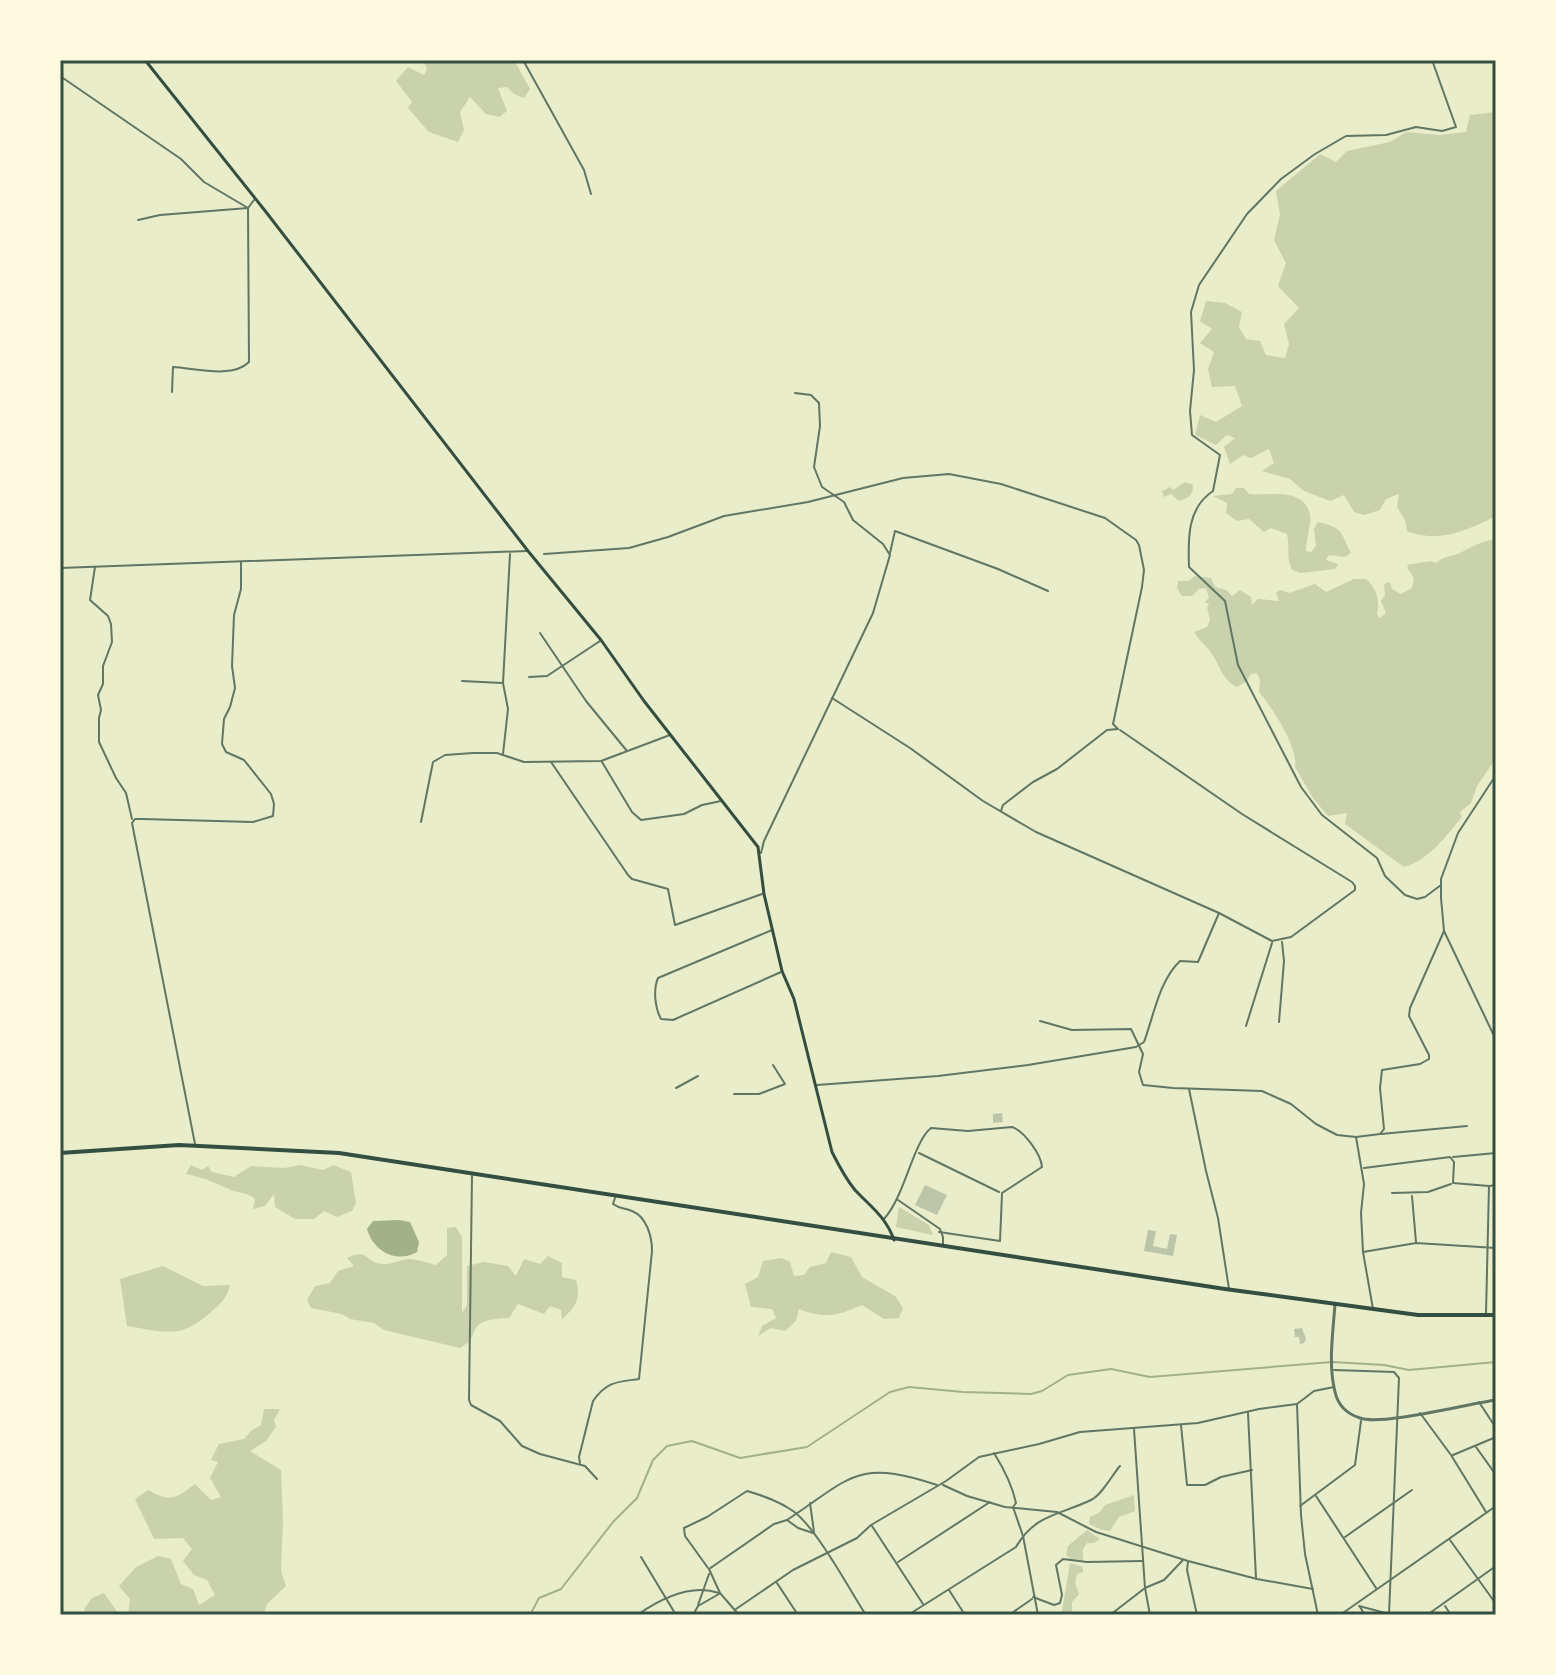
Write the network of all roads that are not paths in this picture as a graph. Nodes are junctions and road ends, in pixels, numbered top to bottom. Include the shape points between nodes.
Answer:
1 (145, 60) edge
2 (523, 60) edge
3 (1432, 60) edge
4 (60, 76) edge
5 (591, 194) dead end
6 (254, 199) junction
7 (248, 208) junction
8 (138, 220) dead end
9 (172, 392) dead end
10 (795, 393) dead end
11 (834, 495) junction
12 (528, 551) junction
13 (511, 552) junction
14 (544, 554) dead end
15 (890, 555) junction
16 (241, 562) junction
17 (95, 567) junction
18 (60, 568) edge
19 (1048, 591) dead end
20 (540, 633) dead end
21 (601, 640) junction
22 (563, 665) junction
23 (529, 677) dead end
24 (462, 681) dead end
25 (503, 683) junction
26 (832, 698) junction
27 (1118, 729) junction
28 (671, 735) junction
29 (627, 752) junction
30 (503, 755) junction
31 (601, 761) junction
32 (551, 762) junction
33 (1496, 775) edge
34 (722, 801) junction
35 (1001, 811) junction
36 (132, 821) junction
37 (421, 822) dead end
38 (761, 853) junction
39 (1441, 885) junction
40 (764, 894) junction
41 (1219, 913) junction
42 (772, 929) junction
43 (1444, 931) junction
44 (1272, 941) junction
45 (1282, 941) junction
46 (782, 971) junction
47 (1040, 1021) dead end
48 (1279, 1022) dead end
49 (1246, 1026) dead end
50 (1496, 1040) edge
51 (1140, 1044) junction
52 (773, 1065) dead end
53 (698, 1076) dead end
54 (816, 1085) junction
55 (676, 1088) dead end
56 (1189, 1089) junction
57 (734, 1094) dead end
58 (1467, 1126) dead end
59 (1380, 1134) junction
60 (1356, 1137) junction
61 (195, 1145) junction
62 (60, 1153) edge
63 (918, 1153) junction
64 (1496, 1153) edge
65 (1452, 1158) junction
66 (1362, 1169) junction
67 (472, 1175) junction
68 (1453, 1183) junction
69 (1496, 1185) edge
70 (1489, 1186) junction
71 (1002, 1193) junction
72 (1392, 1193) dead end
73 (1412, 1194) junction
74 (615, 1197) junction
75 (898, 1200) junction
76 (884, 1219) junction
77 (939, 1232) junction
78 (894, 1240) junction
79 (1416, 1243) junction
80 (942, 1247) junction
81 (1496, 1248) edge
82 (1487, 1249) junction
83 (1363, 1252) junction
84 (1229, 1290) junction
85 (1335, 1304) junction
86 (1373, 1310) junction
87 (1486, 1315) junction
88 (1496, 1315) edge
89 (1333, 1370) junction
90 (1334, 1387) junction
91 (1496, 1400) edge
92 (1479, 1402) junction
93 (1297, 1404) junction
94 (1247, 1411) junction
95 (1420, 1413) junction
96 (1396, 1418) junction
97 (1361, 1419) junction
98 (1181, 1423) junction
99 (1495, 1425) edge
100 (1133, 1427) junction
101 (1496, 1437) edge
102 (1475, 1445) junction
103 (994, 1453) junction
104 (1451, 1455) junction
105 (582, 1465) junction
106 (1120, 1466) dead end
107 (1252, 1470) junction
108 (1496, 1475) edge
109 (597, 1479) dead end
110 (940, 1485) junction
111 (1412, 1490) dead end
112 (1314, 1495) junction
113 (990, 1502) junction
114 (1394, 1502) junction
115 (810, 1503) junction
116 (1300, 1506) junction
117 (1496, 1506) edge
118 (1013, 1507) junction
119 (1057, 1512) junction
120 (796, 1513) junction
121 (1486, 1513) junction
122 (787, 1520) junction
123 (871, 1525) junction
124 (814, 1533) junction
125 (1023, 1536) junction
126 (1345, 1537) junction
127 (1449, 1539) junction
128 (1143, 1548) junction
129 (827, 1554) junction
130 (641, 1557) dead end
131 (1186, 1560) junction
132 (1144, 1561) junction
133 (898, 1562) junction
134 (1496, 1566) edge
135 (709, 1571) junction
136 (1478, 1578) junction
137 (1257, 1579) junction
138 (1391, 1581) junction
139 (776, 1582) junction
140 (1145, 1588) junction
141 (704, 1589) junction
142 (948, 1589) junction
143 (1313, 1589) junction
144 (1377, 1589) junction
145 (720, 1593) junction
146 (1033, 1598) junction
147 (666, 1599) junction
148 (1359, 1604) junction
149 (1444, 1604) junction
150 (1496, 1604) edge
151 (924, 1605) junction
152 (698, 1606) junction
153 (736, 1609) junction
154 (1391, 1614) edge
155 (637, 1615) edge
156 (676, 1615) edge
157 (693, 1615) edge
158 (739, 1615) edge
159 (798, 1615) edge
160 (866, 1615) edge
161 (908, 1615) edge
162 (965, 1615) edge
163 (1009, 1615) edge
164 (1038, 1615) edge
165 (1110, 1615) edge
166 (1150, 1615) edge
167 (1197, 1615) edge
168 (1318, 1615) edge
169 (1340, 1615) edge
170 (1365, 1615) edge
171 (1427, 1615) edge
172 (1451, 1615) edge

1 - 6 main road
2 - 5 street via 584,170
3 - 39 street via 1456,127 1346,136 1315,154 1247,214 1199,285 1191,312 1192,435 1220,455 1213,491 1200,499 1188,539 1189,567 1225,601 1238,665 1301,787 1322,815 1377,858 1385,876 1405,895 1425,897
4 - 7 street via 181,159 204,182
6 - 7 street
6 - 12 main road
7 - 8 street
7 - 9 street via 249,362 231,370 173,367
10 - 11 street via 811,395 819,403 814,467 822,487
11 - 14 street via 724,516 629,548
11 - 15 street
11 - 27 street via 903,478 958,475 1105,518 1136,540 1144,570 1113,724
12 - 13 street
12 - 21 main road
13 - 16 street
13 - 25 street
15 - 19 street via 895,531
15 - 26 street via 873,613
16 - 17 street
16 - 36 street via 234,615 235,688 222,744 226,752 244,760 271,794 273,816 253,822
17 - 18 street
17 - 36 street via 90,600 108,616 112,642 98,695 99,742 126,793
20 - 22 street
21 - 22 street
21 - 28 main road
22 - 23 street via 547,676
22 - 29 street
24 - 25 street
25 - 30 street via 508,709
26 - 35 street
26 - 38 street
27 - 35 street via 1107,730
27 - 45 street via 1355,885
28 - 29 street
28 - 34 main road
29 - 31 street
30 - 32 street
30 - 37 street via 445,755 433,762
31 - 32 street
31 - 34 street via 641,820
32 - 40 street via 628,875 668,889 675,925
33 - 39 street via 1458,833
34 - 38 main road
35 - 41 street via 1090,858
36 - 61 street
38 - 40 main road
39 - 43 street
40 - 42 main road
41 - 44 street
41 - 51 street via 1198,962 1180,961 1174,967
42 - 46 main road
42 - 46 street via 658,978 658,1015 673,1020
43 - 50 street
43 - 59 street via 1409,1016 1429,1059 1382,1070
44 - 45 street
44 - 49 street
45 - 48 street
46 - 54 main road
47 - 51 street via 1072,1030 1128,1027
51 - 54 street via 1028,1065
51 - 56 street via 1143,1085
52 - 57 street via 785,1084 759,1094
53 - 55 street
54 - 76 main road via 838,1166
56 - 60 street via 1262,1091 1337,1135
56 - 84 street
58 - 59 street
59 - 60 street
60 - 66 street
61 - 62 highway
61 - 67 highway via 339,1153
63 - 71 street
63 - 71 street via 931,1128 1015,1127 1042,1167
63 - 75 street
64 - 65 street
65 - 66 street
65 - 68 street
66 - 83 street
67 - 74 highway
67 - 105 street via 469,1400 500,1421 522,1446
68 - 70 street
68 - 73 street
69 - 70 street
70 - 82 street
71 - 77 street via 1000,1241
72 - 73 street
73 - 79 street
74 - 78 highway
74 - 105 street via 613,1204 638,1215 652,1235 641,1373 639,1379 613,1382 593,1401 579,1457
75 - 76 street
75 - 77 street
76 - 78 main road
77 - 80 street
78 - 80 highway
79 - 82 street
79 - 83 street
80 - 84 highway
81 - 82 street
82 - 87 street
83 - 86 street
84 - 85 highway
85 - 86 highway
85 - 89 street
86 - 87 highway
87 - 88 highway
89 - 90 street
89 - 96 street via 1398,1374
90 - 93 street via 1314,1391
90 - 97 street via 1344,1409
91 - 92 street
92 - 95 street
92 - 99 street
93 - 94 street
93 - 116 street
94 - 98 street
94 - 107 street
95 - 96 street
95 - 104 street
96 - 97 street
96 - 114 street
97 - 112 street via 1357,1461
98 - 100 street
98 - 107 street via 1187,1485 1205,1485
100 - 103 street via 1080,1432
100 - 128 street
101 - 102 street
102 - 104 street
102 - 108 street
103 - 110 street via 979,1457
103 - 118 street via 1012,1487
104 - 121 street
105 - 109 street
106 - 119 street via 1095,1499
107 - 137 street
110 - 113 street
110 - 115 street via 870,1471 852,1476
110 - 123 street
111 - 114 street
112 - 116 street
112 - 126 street
113 - 118 street
113 - 133 street
114 - 126 street
114 - 138 street
115 - 120 street
115 - 124 street
116 - 143 street
117 - 121 street
118 - 119 street
118 - 125 street
119 - 125 street
119 - 128 street
120 - 122 street
120 - 124 street
120 - 135 street via 747,1491 684,1528
121 - 127 street
122 - 124 street
122 - 135 street
123 - 129 street
123 - 133 street
124 - 129 street
125 - 142 street via 1016,1547
125 - 146 street
126 - 144 street
127 - 136 street
127 - 138 street
128 - 131 street
128 - 132 street
129 - 139 street
129 - 160 street
130 - 147 street
131 - 137 street
131 - 140 street via 1164,1580
131 - 167 street
132 - 140 street
132 - 146 street via 1063,1559 1056,1565 1060,1603
133 - 151 street
134 - 136 street
135 - 141 street
135 - 145 street
136 - 149 street
136 - 150 street
137 - 143 street
138 - 144 street
138 - 154 street
139 - 153 street
139 - 159 street
140 - 165 street
140 - 166 street
141 - 145 street
141 - 147 street
141 - 152 street
142 - 151 street
142 - 162 street
143 - 168 street
144 - 148 street
145 - 152 street
145 - 153 street
146 - 163 street
146 - 164 street
147 - 155 street
147 - 156 street
148 - 154 street
148 - 169 street
148 - 170 street
149 - 171 street
149 - 172 street
151 - 161 street
152 - 157 street
153 - 158 street

